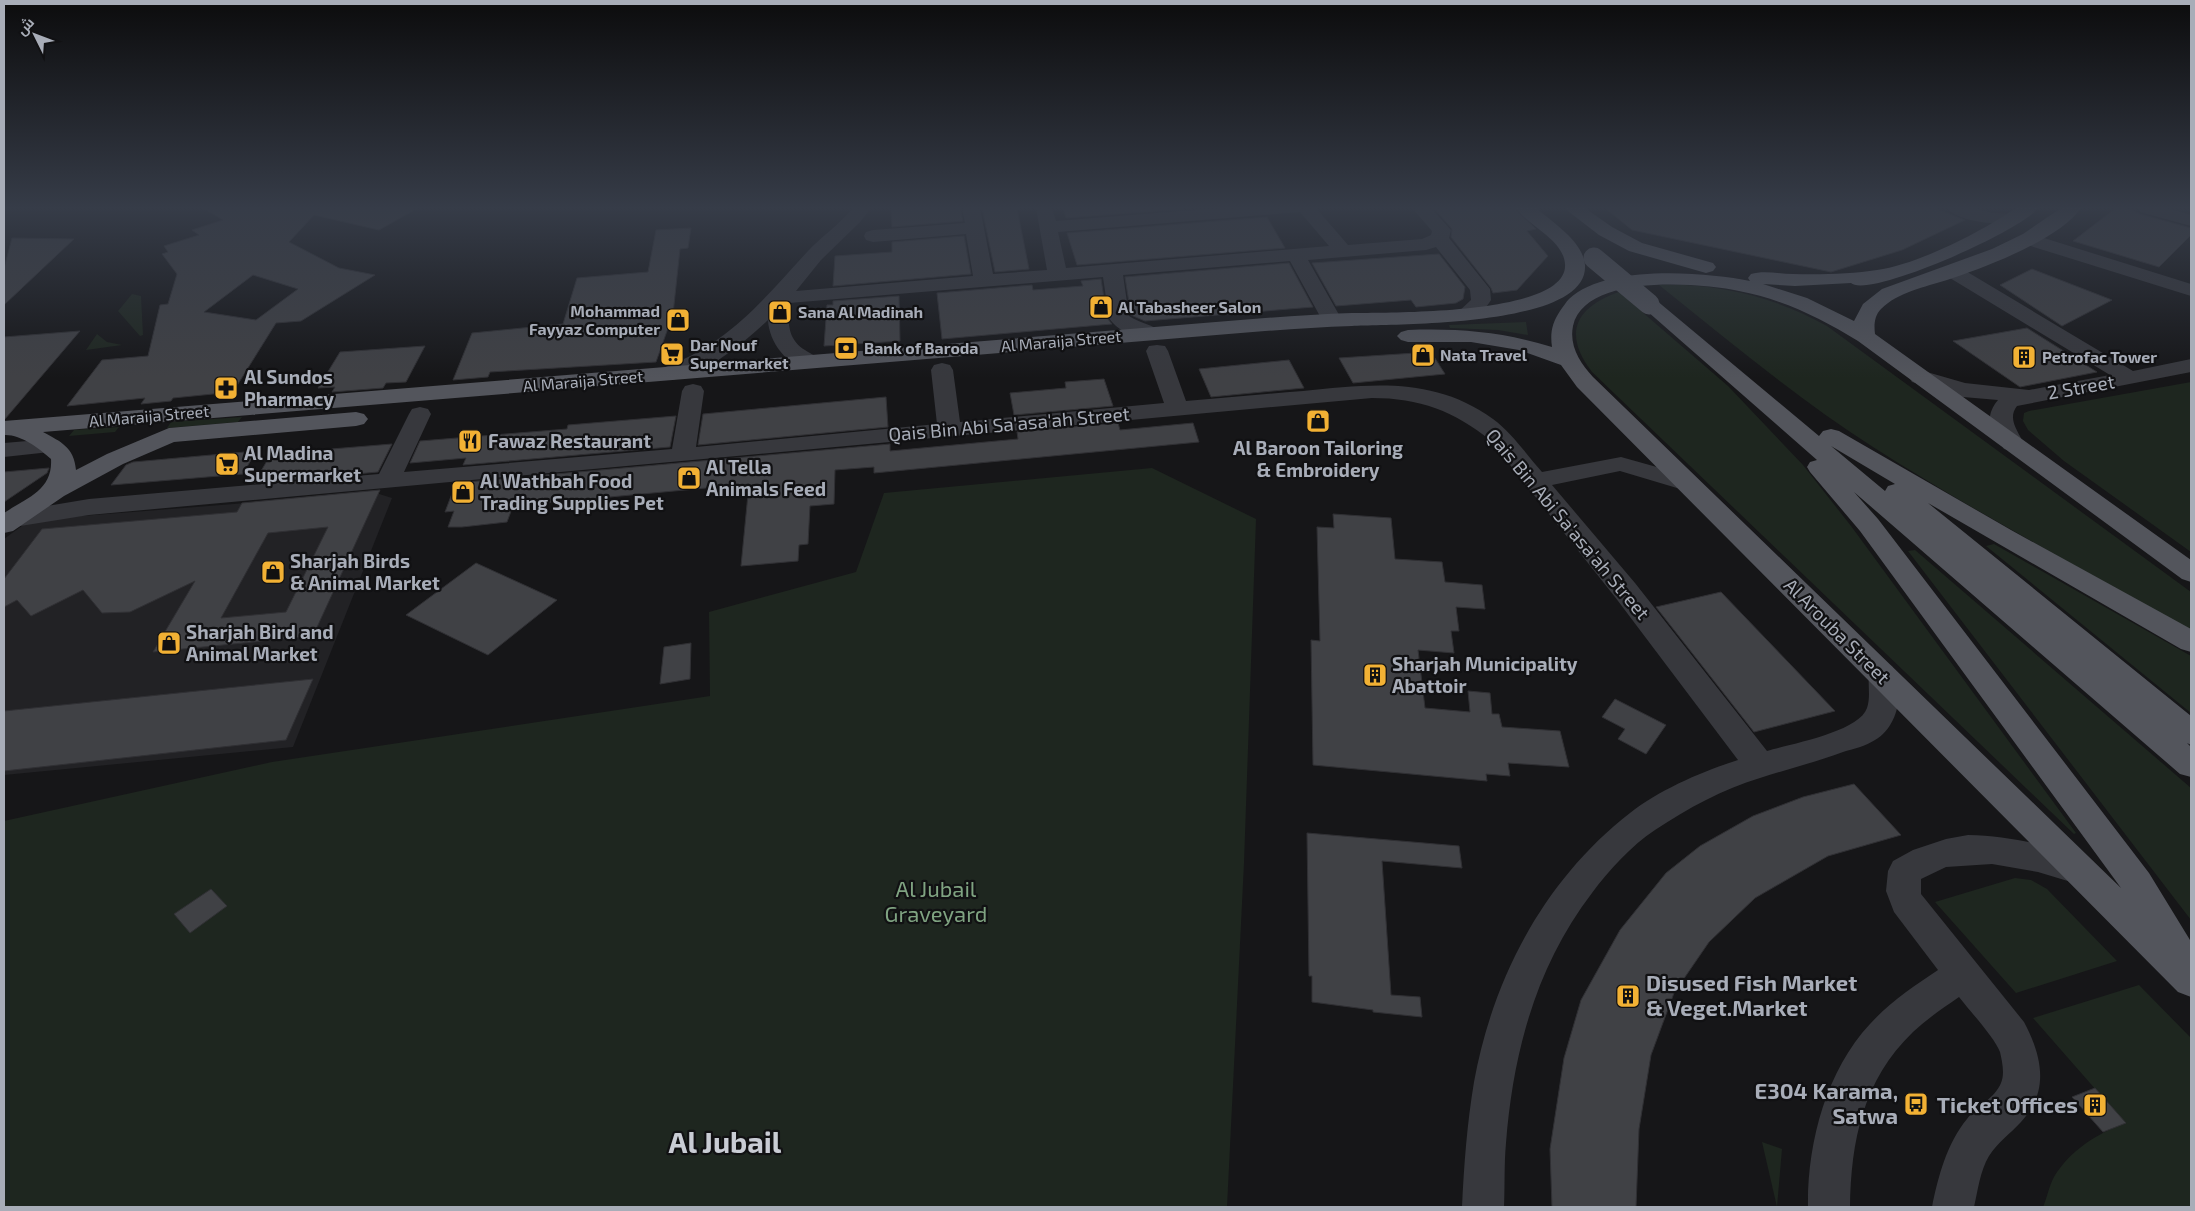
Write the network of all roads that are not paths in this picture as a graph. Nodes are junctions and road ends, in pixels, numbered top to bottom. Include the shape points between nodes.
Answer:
1 (808, 265) edge
2 (981, 265) edge
3 (1056, 265) edge
4 (1179, 265) edge
5 (1301, 265) edge
6 (1460, 265) edge
7 (1574, 265) edge
8 (1611, 265) edge
9 (1698, 265) edge
10 (1915, 265) edge
11 (1943, 265) edge
12 (1967, 265) edge
13 (2110, 265) edge
14 (1112, 270) junction
15 (1058, 274) junction
16 (1944, 274) junction
17 (1875, 276) junction
18 (984, 280) junction
19 (1758, 289) junction
20 (2191, 290) edge
21 (779, 298) junction
22 (1654, 300) junction
23 (1467, 313) junction
24 (1332, 320) junction
25 (1865, 338) junction
26 (1154, 342) junction
27 (1266, 342) junction
28 (1568, 360) junction
29 (810, 362) junction
30 (2191, 366) edge
31 (942, 370) junction
32 (668, 374) junction
33 (1920, 377) junction
34 (2130, 378) junction
35 (692, 391) junction
36 (2029, 396) junction
37 (356, 400) junction
38 (1177, 409) junction
39 (1774, 411) junction
40 (420, 414) junction
41 (11, 428) edge
42 (256, 428) junction
43 (949, 429) junction
44 (1639, 436) junction
45 (1831, 436) junction
46 (2012, 444) junction
47 (51, 446) junction
48 (4, 450) edge
49 (683, 455) junction
50 (1621, 464) junction
51 (388, 480) junction
52 (1535, 481) junction
53 (1687, 484) junction
54 (56, 491) junction
55 (89, 507) junction
56 (9, 522) edge
57 (2191, 573) edge
58 (2191, 642) edge
59 (1882, 674) junction
60 (2191, 733) edge
61 (2191, 765) edge
62 (1760, 766) junction
63 (2082, 872) junction
64 (2182, 971) edge
65 (1961, 974) junction
66 (1483, 1207) edge
67 (1829, 1207) edge
68 (1953, 1207) edge

1 - 21 street
2 - 18 street
3 - 15 street
4 - 14 street
5 - 24 street
6 - 23 street via 1480,289 1481,300
7 - 23 main road, Al Maraija Street via 1569,281 1551,295 1522,305
8 - 22 main road, bridge
9 - 17 main road via 1771,279
10 - 17 main road
11 - 16 main road via 1934,269
12 - 16 main road
13 - 20 street
14 - 15 street
14 - 26 street via 1119,318
15 - 18 street
16 - 25 main road via 1878,301 1864,321
16 - 34 street
17 - 19 main road via 1832,287
18 - 21 street
19 - 25 main road, Al Arouba Street via 1827,314
19 - 28 main road, Al Arouba Street via 1675,278 1626,282 1606,288 1588,295 1566,317 1561,330
21 - 29 street via 777,331 780,338 791,352
21 - 32 street via 725,348 694,365
22 - 39 main road
22 - 45 main road
23 - 24 main road, Al Maraija Street
24 - 26 main road, Al Maraija Street
24 - 27 main road via 1331,325 1321,331 1283,336
25 - 33 main road, Al Arouba Street
26 - 27 main road, Al Maraija Street
26 - 29 main road, Al Maraija Street
26 - 31 main road, Al Maraija Street
26 - 38 street
27 - 28 main road, Al Maraija Street via 1473,335 1521,343
28 - 44 main road, Al Arouba Street via 1585,382
29 - 32 main road, Al Maraija Street
30 - 34 street, 2 Street
31 - 35 main road, Al Maraija Street
31 - 43 street
32 - 37 main road, Al Maraija Street
33 - 36 street, 2 Street via 1971,391
33 - 46 main road, Al Arouba Street
34 - 36 street, 2 Street
35 - 40 main road, Al Maraija Street
35 - 49 street
36 - 46 street, 2 Street via 2008,401 2000,412
37 - 41 main road, Al Maraija Street
37 - 42 main road via 360,407 350,414
38 - 43 street, Qais Bin Abi Sa'asa'ah Street
38 - 52 street, Qais Bin Abi Sa'asa'ah Street via 1372,391 1414,393 1459,407 1482,420
39 - 61 main road
39 - 64 main road via 1869,525 2137,883 2172,940
40 - 42 main road, Al Maraija Street
40 - 51 street
41 - 47 main road
42 - 54 main road, Al Maraija Street via 168,435
43 - 49 street, Qais Bin Abi Sa'asa'ah Street
44 - 50 street via 1634,451
44 - 53 main road, Al Arouba Street
45 - 58 main road
45 - 60 main road
46 - 57 main road, Al Arouba Street
47 - 48 street
47 - 54 main road via 62,456 64,464
49 - 51 street, Qais Bin Abi Sa'asa'ah Street
50 - 52 street
50 - 53 street
51 - 55 street, Qais Bin Abi Sa'asa'ah Street
52 - 62 street, Qais Bin Abi Sa'asa'ah Street via 1626,590
53 - 59 main road, Al Arouba Street
54 - 55 street
54 - 56 main road, Al Maraija Street
55 - 56 street, Qais Bin Abi Sa'asa'ah Street
59 - 62 street via 1884,707 1873,725 1852,737
59 - 63 main road, Al Arouba Street
62 - 66 street via 1700,788 1645,819 1597,860 1557,912 1524,973 1500,1046 1486,1132
63 - 64 main road, Al Arouba Street
63 - 65 street via 2022,853 1978,850 1949,853 1918,862 1905,871 1903,891 1906,901
65 - 67 street via 1899,1020 1865,1061 1839,1119 1830,1154
65 - 68 street via 2011,1035 2020,1052 2024,1071 2020,1087 2009,1105 1981,1133 1961,1169

